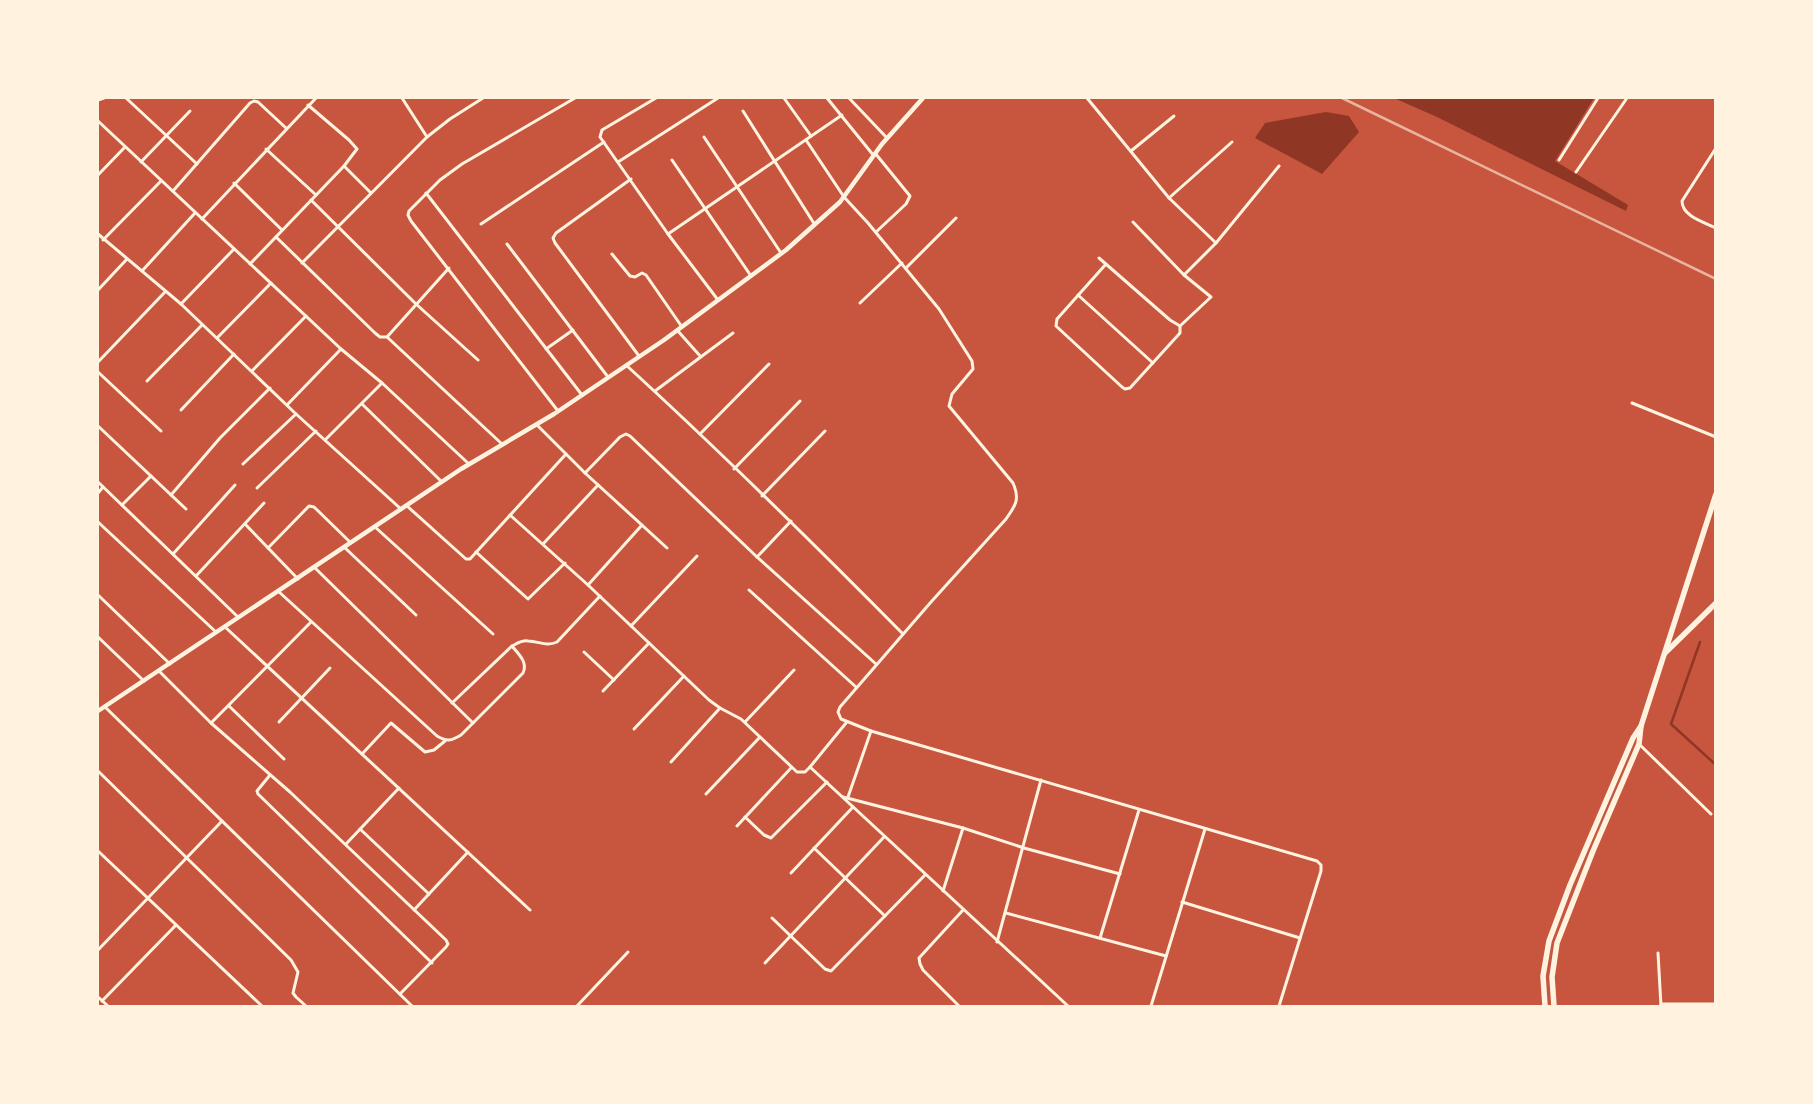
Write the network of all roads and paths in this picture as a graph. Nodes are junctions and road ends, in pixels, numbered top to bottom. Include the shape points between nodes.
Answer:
1 (104, 98) edge
2 (126, 98) edge
3 (316, 98) edge
4 (403, 98) edge
5 (483, 98) edge
6 (575, 98) edge
7 (656, 98) edge
8 (718, 98) edge
9 (784, 98) edge
10 (827, 98) edge
11 (849, 98) edge
12 (922, 98) edge
13 (1087, 98) edge
14 (1598, 98) edge
15 (1627, 98) edge
16 (98, 100) edge
17 (308, 105) junction
18 (190, 111) dead end
19 (743, 112) dead end
20 (842, 115) junction
21 (1174, 116) dead end
22 (98, 121) edge
23 (286, 128) junction
24 (167, 135) junction
25 (811, 136) junction
26 (427, 137) junction
27 (704, 137) dead end
28 (887, 138) junction
29 (806, 140) junction
30 (604, 142) junction
31 (1232, 142) dead end
32 (125, 147) junction
33 (266, 148) junction
34 (1716, 148) edge
35 (1131, 151) junction
36 (874, 154) junction
37 (672, 160) dead end
38 (1559, 160) dead end
39 (774, 161) junction
40 (141, 162) junction
41 (618, 162) junction
42 (198, 164) junction
43 (344, 166) junction
44 (1279, 166) dead end
45 (1576, 172) dead end
46 (98, 176) edge
47 (631, 180) junction
48 (162, 181) junction
49 (234, 184) junction
50 (737, 186) junction
51 (172, 191) junction
52 (426, 192) junction
53 (371, 193) junction
54 (316, 195) junction
55 (844, 197) junction
56 (1169, 198) junction
57 (311, 200) junction
58 (704, 208) junction
59 (196, 213) junction
60 (956, 218) dead end
61 (202, 219) junction
62 (1133, 222) dead end
63 (481, 224) dead end
64 (815, 224) junction
65 (337, 228) junction
66 (1716, 228) edge
67 (282, 230) junction
68 (876, 232) junction
69 (98, 234) edge
70 (668, 234) junction
71 (276, 237) junction
72 (104, 240) junction
73 (1216, 243) junction
74 (507, 244) dead end
75 (234, 249) junction
76 (782, 253) junction
77 (612, 254) dead end
78 (1099, 258) dead end
79 (127, 259) junction
80 (302, 263) junction
81 (902, 263) junction
82 (250, 264) junction
83 (1106, 264) junction
84 (449, 268) junction
85 (906, 268) junction
86 (142, 271) junction
87 (1184, 275) junction
88 (751, 276) junction
89 (271, 283) junction
90 (98, 290) edge
91 (166, 292) junction
92 (1078, 295) junction
93 (718, 300) junction
94 (860, 303) dead end
95 (181, 304) junction
96 (416, 304) junction
97 (306, 316) junction
98 (202, 325) junction
99 (1180, 326) junction
100 (679, 328) junction
101 (573, 330) junction
102 (734, 333) dead end
103 (387, 337) junction
104 (217, 338) junction
105 (341, 349) junction
106 (546, 349) junction
107 (234, 354) junction
108 (639, 356) junction
109 (701, 357) junction
110 (478, 360) dead end
111 (98, 362) edge
112 (1153, 363) junction
113 (769, 364) dead end
114 (626, 365) junction
115 (252, 371) junction
116 (98, 372) edge
117 (608, 377) junction
118 (147, 381) dead end
119 (382, 383) junction
120 (270, 388) junction
121 (655, 391) junction
122 (582, 395) junction
123 (800, 401) dead end
124 (1632, 403) dead end
125 (362, 404) junction
126 (287, 405) junction
127 (181, 410) dead end
128 (558, 411) junction
129 (296, 414) junction
130 (536, 424) junction
131 (98, 426) edge
132 (161, 431) dead end
133 (316, 431) junction
134 (824, 431) dead end
135 (700, 434) junction
136 (1716, 437) edge
137 (325, 440) junction
138 (502, 445) junction
139 (566, 454) junction
140 (243, 464) dead end
141 (470, 464) junction
142 (734, 469) junction
143 (585, 473) junction
144 (151, 476) junction
145 (98, 482) edge
146 (442, 482) junction
147 (235, 485) dead end
148 (598, 485) junction
149 (103, 487) junction
150 (257, 488) dead end
151 (98, 493) edge
152 (1716, 494) edge
153 (171, 495) junction
154 (762, 496) junction
155 (264, 504) dead end
156 (122, 505) junction
157 (407, 506) junction
158 (401, 509) junction
159 (186, 510) dead end
160 (510, 515) junction
161 (791, 521) junction
162 (98, 522) edge
163 (245, 524) junction
164 (642, 525) junction
165 (375, 527) junction
166 (350, 542) junction
167 (544, 544) junction
168 (344, 546) junction
169 (268, 548) junction
170 (667, 548) dead end
171 (476, 552) junction
172 (173, 554) junction
173 (697, 556) dead end
174 (757, 556) junction
175 (565, 563) junction
176 (314, 567) junction
177 (196, 576) junction
178 (298, 579) junction
179 (588, 585) junction
180 (749, 590) dead end
181 (278, 591) junction
182 (98, 594) edge
183 (600, 596) junction
184 (1716, 602) edge
185 (416, 615) dead end
186 (239, 618) junction
187 (311, 622) junction
188 (631, 626) junction
189 (224, 627) junction
190 (217, 633) junction
191 (493, 634) dead end
192 (903, 634) junction
193 (98, 637) edge
194 (648, 643) junction
195 (512, 646) junction
196 (584, 652) dead end
197 (1665, 653) junction
198 (170, 664) junction
199 (876, 664) junction
200 (268, 666) junction
201 (330, 668) dead end
202 (794, 670) dead end
203 (159, 671) junction
204 (684, 676) junction
205 (614, 680) junction
206 (144, 681) junction
207 (856, 687) junction
208 (603, 692) dead end
209 (302, 698) junction
210 (452, 703) junction
211 (229, 706) junction
212 (720, 708) junction
213 (100, 709) edge
214 (279, 722) dead end
215 (745, 722) junction
216 (211, 723) junction
217 (473, 723) junction
218 (846, 723) junction
219 (1641, 726) junction
220 (634, 729) dead end
221 (871, 731) junction
222 (760, 737) junction
223 (445, 741) junction
224 (1639, 744) junction
225 (362, 754) junction
226 (284, 759) dead end
227 (671, 762) dead end
228 (810, 767) junction
229 (791, 768) junction
230 (98, 771) edge
231 (270, 775) junction
232 (1042, 780) junction
233 (826, 782) junction
234 (399, 788) junction
235 (706, 794) dead end
236 (843, 797) junction
237 (848, 797) junction
238 (853, 806) junction
239 (1139, 810) junction
240 (1711, 814) dead end
241 (745, 817) junction
242 (222, 821) junction
243 (737, 826) dead end
244 (963, 828) junction
245 (360, 829) junction
246 (1206, 829) junction
247 (884, 837) junction
248 (346, 844) junction
249 (814, 848) junction
250 (1024, 848) junction
251 (98, 852) edge
252 (468, 852) junction
253 (188, 858) junction
254 (791, 873) dead end
255 (1120, 874) junction
256 (925, 875) junction
257 (846, 879) junction
258 (943, 891) junction
259 (429, 894) junction
260 (148, 899) junction
261 (1182, 902) junction
262 (414, 910) junction
263 (530, 910) dead end
264 (963, 910) junction
265 (1006, 912) junction
266 (885, 916) junction
267 (772, 918) dead end
268 (176, 925) junction
269 (791, 936) junction
270 (1100, 938) junction
271 (1300, 938) junction
272 (997, 942) junction
273 (98, 950) edge
274 (628, 952) dead end
275 (1658, 953) dead end
276 (1166, 956) junction
277 (432, 963) junction
278 (765, 963) dead end
279 (1544, 976) junction
280 (1552, 977) junction
281 (400, 994) junction
282 (98, 997) edge
283 (102, 1001) junction
284 (1716, 1004) edge
285 (1661, 1005) edge
286 (108, 1006) edge
287 (262, 1006) edge
288 (306, 1006) edge
289 (412, 1006) edge
290 (577, 1006) edge
291 (959, 1006) edge
292 (1068, 1006) edge
293 (1151, 1006) edge
294 (1279, 1006) edge
295 (1545, 1006) edge
296 (1554, 1006) edge

1 - 16 street
2 - 24 street
3 - 17 street
4 - 26 street
5 - 26 street
6 - 52 street via 462,164
7 - 30 street via 602,130 600,137
8 - 41 street
9 - 25 street
10 - 20 street
11 - 28 street
12 - 28 street
13 - 35 street
14 - 38 street
15 - 45 street
17 - 23 street
17 - 43 street via 356,146 356,152
18 - 24 street
19 - 39 street
20 - 25 street
20 - 36 street
21 - 35 street
22 - 32 street
23 - 33 street
23 - 42 street via 254,101
24 - 40 street
24 - 42 street
25 - 29 street
26 - 53 street
27 - 50 street
28 - 36 street
29 - 39 street
29 - 55 street
30 - 41 street
30 - 63 street
31 - 56 street
32 - 40 street
32 - 46 street
33 - 49 street
33 - 54 street
34 - 66 street via 1682,201 1682,207
35 - 56 street
36 - 55 street
36 - 68 street via 910,196 906,204
37 - 58 street
39 - 50 street
39 - 64 street
40 - 48 street
41 - 47 street
42 - 51 street
43 - 53 street
43 - 54 street
44 - 73 street
47 - 70 street
47 - 108 street via 556,233 554,238
48 - 51 street
48 - 72 street
49 - 61 street
49 - 67 street
50 - 58 street
50 - 76 street
51 - 59 street
52 - 84 street via 409,211 409,218
52 - 106 street
53 - 65 street
54 - 57 street
55 - 64 street
55 - 68 street
56 - 73 street
57 - 65 street
57 - 67 street
58 - 70 street
58 - 88 street
59 - 61 street
59 - 86 street
60 - 85 street
61 - 75 street
62 - 87 street
64 - 76 street
65 - 80 street
65 - 96 street
67 - 71 street
68 - 81 street
69 - 72 street
70 - 93 street
71 - 80 street
71 - 82 street
72 - 79 street
73 - 87 street
74 - 101 street
75 - 82 street
75 - 95 street
76 - 88 street
77 - 100 street via 630,276 642,273 646,276
78 - 83 street
79 - 86 street
79 - 90 street
80 - 103 street via 375,333
81 - 85 street
81 - 94 street
82 - 89 street
83 - 92 street
83 - 99 street
84 - 96 street
84 - 128 street
85 - 192 street via 948,320 974,365 952,394 950,406 1013,483 1018,494 1016,506 1006,519
86 - 91 street
87 - 99 street via 1211,297
88 - 93 street
89 - 97 street
89 - 104 street
91 - 95 street
91 - 111 street
92 - 112 street
92 - 112 street via 1057,319 1056,326 1124,389 1127,390
93 - 100 street
95 - 98 street
96 - 103 street
96 - 110 street
97 - 105 street
97 - 115 street
98 - 104 street
98 - 118 street
99 - 112 street via 1180,333
100 - 108 street
100 - 109 street
101 - 106 street
101 - 117 street
102 - 109 street
103 - 138 street
104 - 107 street
105 - 119 street
105 - 126 street
106 - 122 street
107 - 115 street
107 - 127 street
108 - 114 street
109 - 121 street
113 - 135 street
114 - 117 street
114 - 121 street
115 - 120 street
116 - 132 street
117 - 122 street
119 - 125 street
119 - 141 street
120 - 126 street
120 - 153 street via 220,438
121 - 135 street
122 - 128 street
123 - 142 street
124 - 136 street
125 - 137 street
125 - 146 street
126 - 129 street
128 - 130 street
129 - 133 street
129 - 140 street
130 - 138 street
130 - 139 street
131 - 144 street
133 - 137 street
133 - 150 street
134 - 154 street
135 - 142 street
137 - 158 street
138 - 141 street
139 - 143 street
139 - 160 street
141 - 146 street
142 - 154 street
143 - 148 street
143 - 174 street via 626,434
144 - 153 street
144 - 156 street
145 - 149 street
146 - 157 street
147 - 172 street
148 - 164 street
148 - 167 street
149 - 151 street
149 - 156 street
152 - 197 main road
153 - 159 street
154 - 161 street
155 - 163 street
156 - 172 street
157 - 158 street
157 - 171 street via 466,559
158 - 165 street
160 - 167 street
160 - 171 street
161 - 174 street
161 - 192 street
162 - 190 street
163 - 169 street
163 - 177 street
164 - 170 street
164 - 179 street
165 - 166 street
165 - 191 street
166 - 168 street
166 - 169 street via 314,507 309,506
167 - 175 street
168 - 176 street
168 - 185 street
169 - 178 street
171 - 175 street via 528,599
172 - 177 street
173 - 188 street
174 - 199 street
175 - 179 street
176 - 178 street
176 - 210 street
177 - 186 street
178 - 181 street
179 - 183 street
180 - 207 street
181 - 186 street
181 - 187 street
182 - 198 street
183 - 188 street
183 - 195 street via 557,642 551,645 530,640
184 - 197 main road
186 - 189 street
187 - 200 street
187 - 223 street
188 - 194 street
189 - 190 street
189 - 200 street
190 - 198 street
192 - 199 street
193 - 206 street
194 - 204 street
194 - 205 street
195 - 210 street
195 - 217 street via 525,663 523,674
196 - 205 street
197 - 219 main road
198 - 203 street
199 - 207 street
200 - 209 street
200 - 211 street
201 - 209 street
202 - 215 street
203 - 206 street
203 - 216 street
204 - 212 street
204 - 220 street
205 - 208 street
206 - 213 street
207 - 218 street via 838,712
209 - 214 street
209 - 225 street
210 - 217 street
211 - 216 street
211 - 226 street
212 - 215 street
212 - 227 street
213 - 242 street
215 - 222 street
216 - 231 street
217 - 223 street via 460,735
218 - 221 street
218 - 228 street
219 - 224 main road
219 - 279 main road via 1570,886 1549,941
221 - 232 street
221 - 237 street
222 - 229 street
222 - 235 street
223 - 225 street via 434,750 425,752 391,723
224 - 240 street
224 - 280 main road via 1557,943
225 - 234 street
228 - 229 street via 801,773
228 - 233 street
229 - 241 street
230 - 253 street
231 - 248 street
231 - 277 street via 258,787 258,794
232 - 239 street
232 - 250 street
233 - 236 street
233 - 241 street via 771,838
234 - 245 street
234 - 252 street
236 - 237 street
236 - 238 street
237 - 244 street
238 - 247 street
238 - 249 street
239 - 246 street
239 - 255 street
241 - 243 street
242 - 253 street
242 - 281 street
244 - 250 street
244 - 258 street
245 - 248 street
245 - 259 street
246 - 261 street
246 - 271 street via 1312,859 1320,865
247 - 256 street
247 - 257 street
248 - 262 street
249 - 254 street
249 - 257 street
250 - 255 street
250 - 265 street
251 - 260 street
252 - 259 street
252 - 263 street
253 - 260 street
253 - 288 street via 291,960 298,972 293,993
255 - 270 street
256 - 258 street
256 - 266 street
257 - 266 street
257 - 269 street
258 - 264 street
259 - 262 street
260 - 268 street
260 - 273 street
261 - 271 street
261 - 276 street
262 - 277 street via 448,944
264 - 272 street
264 - 291 street via 920,958 924,970
265 - 270 street
265 - 272 street
266 - 269 street via 830,972
267 - 269 street
268 - 283 street
268 - 287 street
269 - 278 street
270 - 276 street
271 - 294 street
272 - 292 street
274 - 290 street
275 - 285 street
276 - 293 street
277 - 281 street
279 - 280 main road
279 - 295 main road
280 - 296 main road
281 - 289 street
282 - 283 street
283 - 286 street
284 - 285 street

